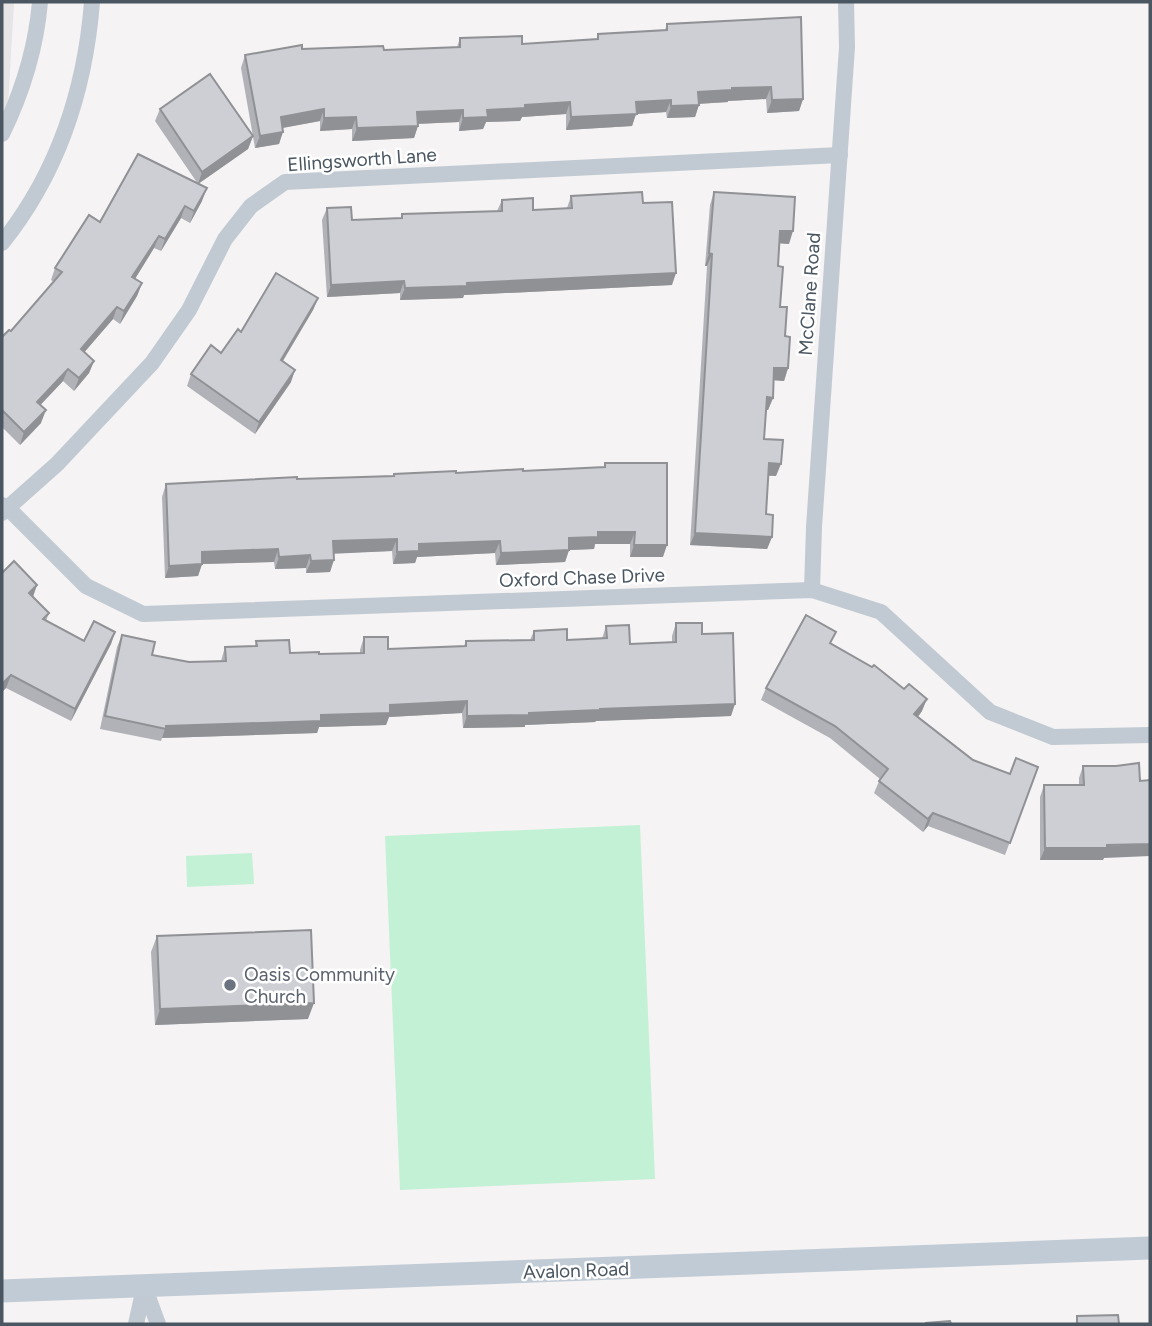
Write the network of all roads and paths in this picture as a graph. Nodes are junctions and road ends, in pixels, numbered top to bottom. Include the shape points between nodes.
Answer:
1 (40, 2) edge
2 (92, 2) edge
3 (846, 2) edge
4 (2, 134) edge
5 (840, 155) junction
6 (2, 243) edge
7 (3, 505) edge
8 (812, 590) junction
9 (1150, 734) edge
10 (1150, 1248) edge
11 (145, 1286) junction
12 (2, 1291) edge
13 (136, 1324) edge
14 (158, 1324) edge

1 - 4 street via 26,73
2 - 6 street via 86,57 64,137 46,176
3 - 5 street, McClane Road
5 - 7 street, Ellingsworth Lane via 285,182 251,206 225,239 189,310 152,363 57,464
5 - 8 street, McClane Road
7 - 8 street, Oxford Chase Drive via 86,586 143,614
8 - 9 street, Oxford Chase Drive via 881,612 990,712 1053,737
10 - 11 main road, Avalon Road
11 - 12 main road, Avalon Road
11 - 13 street
11 - 14 street

